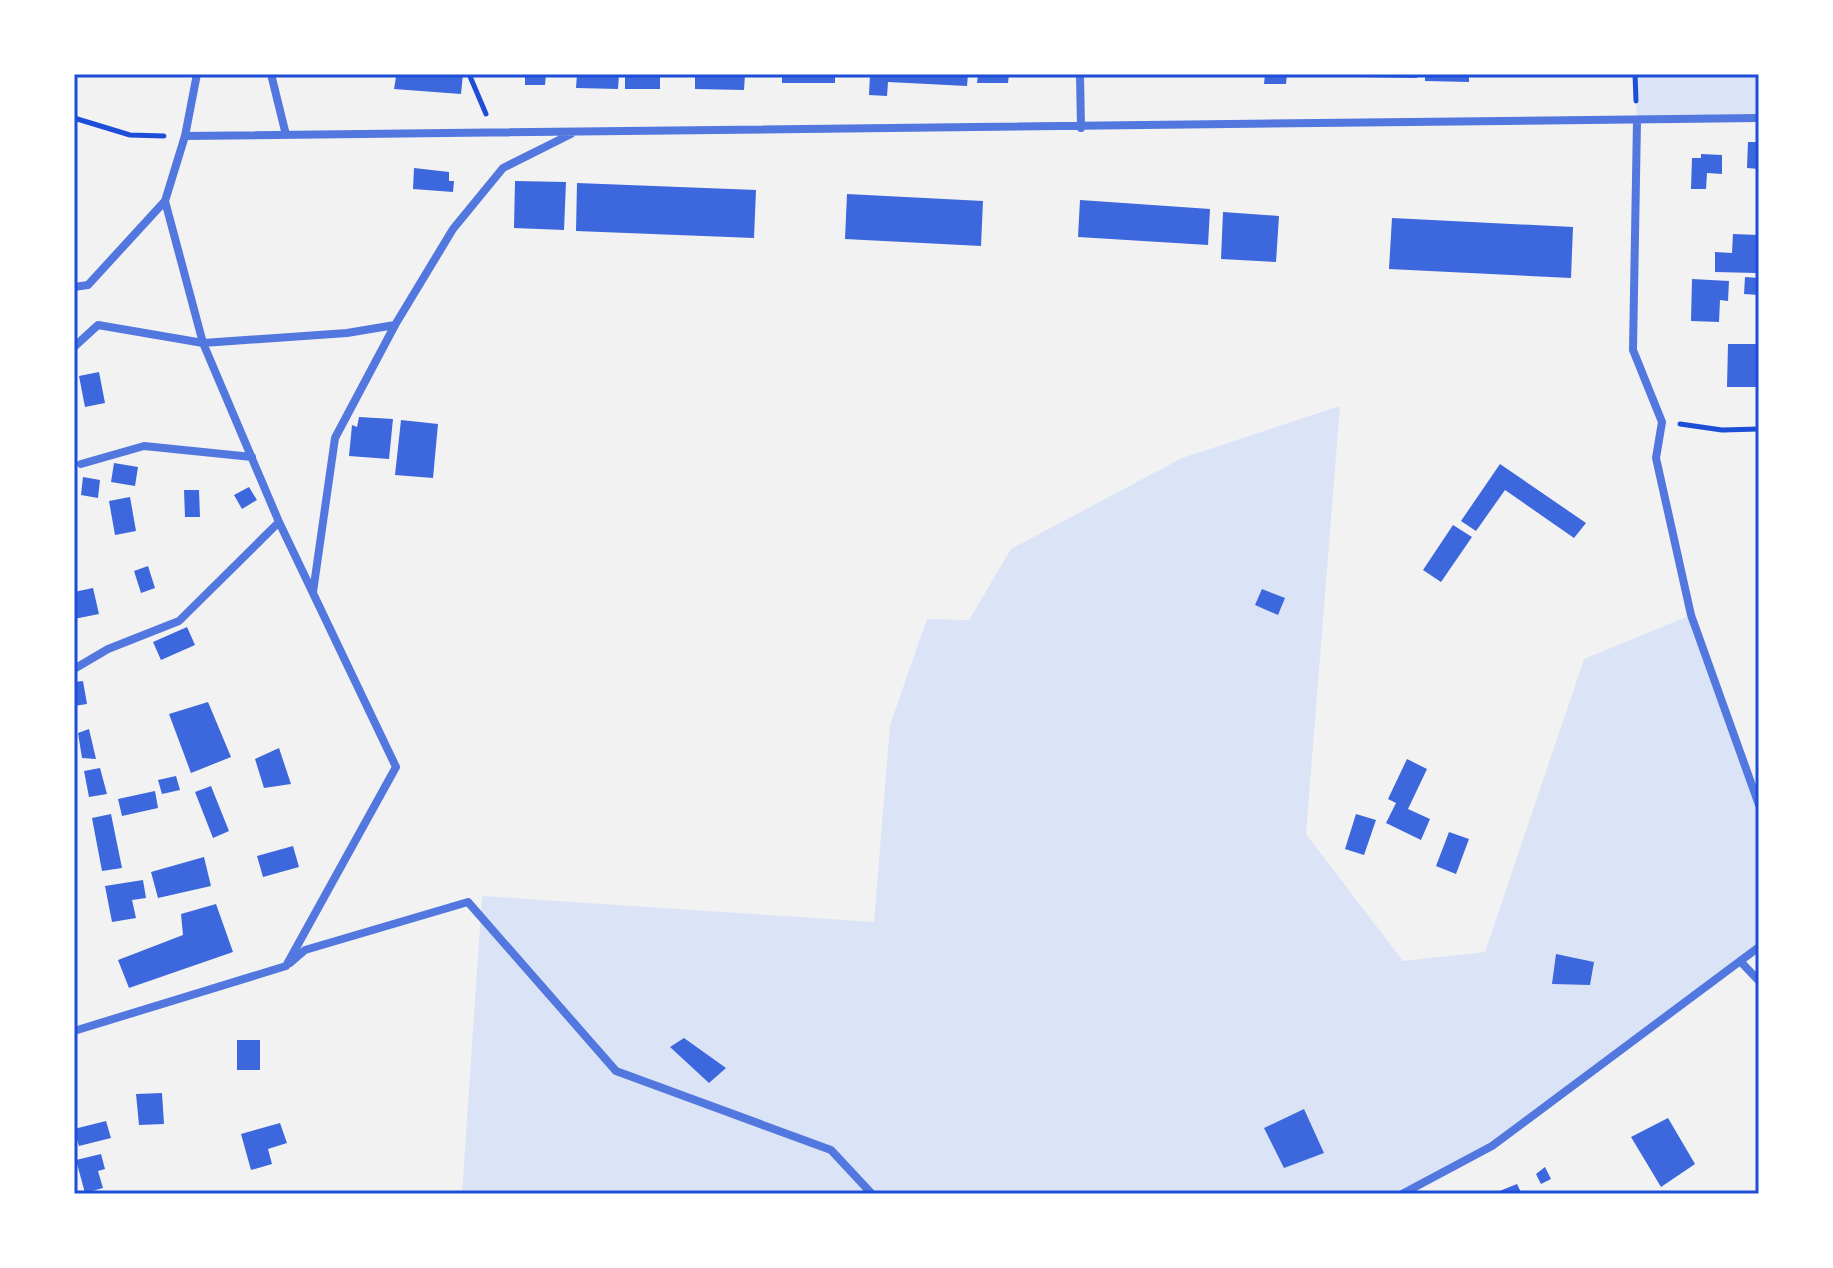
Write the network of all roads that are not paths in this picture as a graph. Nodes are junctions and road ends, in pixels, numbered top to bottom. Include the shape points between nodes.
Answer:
1 (197, 74) edge
2 (271, 74) edge
3 (1080, 74) edge
4 (1759, 118) edge
5 (1637, 121) junction
6 (1081, 128) junction
7 (574, 132) junction
8 (286, 135) junction
9 (185, 136) junction
10 (165, 201) junction
11 (74, 287) edge
12 (395, 325) junction
13 (203, 343) junction
14 (74, 347) edge
15 (252, 457) junction
16 (81, 464) dead end
17 (279, 522) junction
18 (313, 593) junction
19 (74, 669) edge
20 (1759, 805) edge
21 (1759, 947) edge
22 (1740, 961) junction
23 (286, 966) junction
24 (1759, 981) edge
25 (74, 1031) edge
26 (872, 1194) edge
27 (1402, 1194) edge

1 - 9 street
2 - 8 street
3 - 6 street
4 - 5 street
5 - 6 street
5 - 20 street via 1633,350 1662,422 1656,458 1691,615
6 - 7 street
7 - 8 street
7 - 12 street via 503,168 453,229
8 - 9 street
9 - 10 street
10 - 11 street via 88,285
10 - 13 street
12 - 13 street
12 - 18 street via 335,438
13 - 14 street via 98,325
13 - 15 street
15 - 16 street via 144,446
15 - 17 street
17 - 18 street
17 - 19 street via 179,621 108,649
18 - 23 street via 396,767
21 - 22 street
22 - 24 street
22 - 27 street via 1492,1146
23 - 25 street
23 - 26 street via 305,950 468,902 616,1071 831,1150

